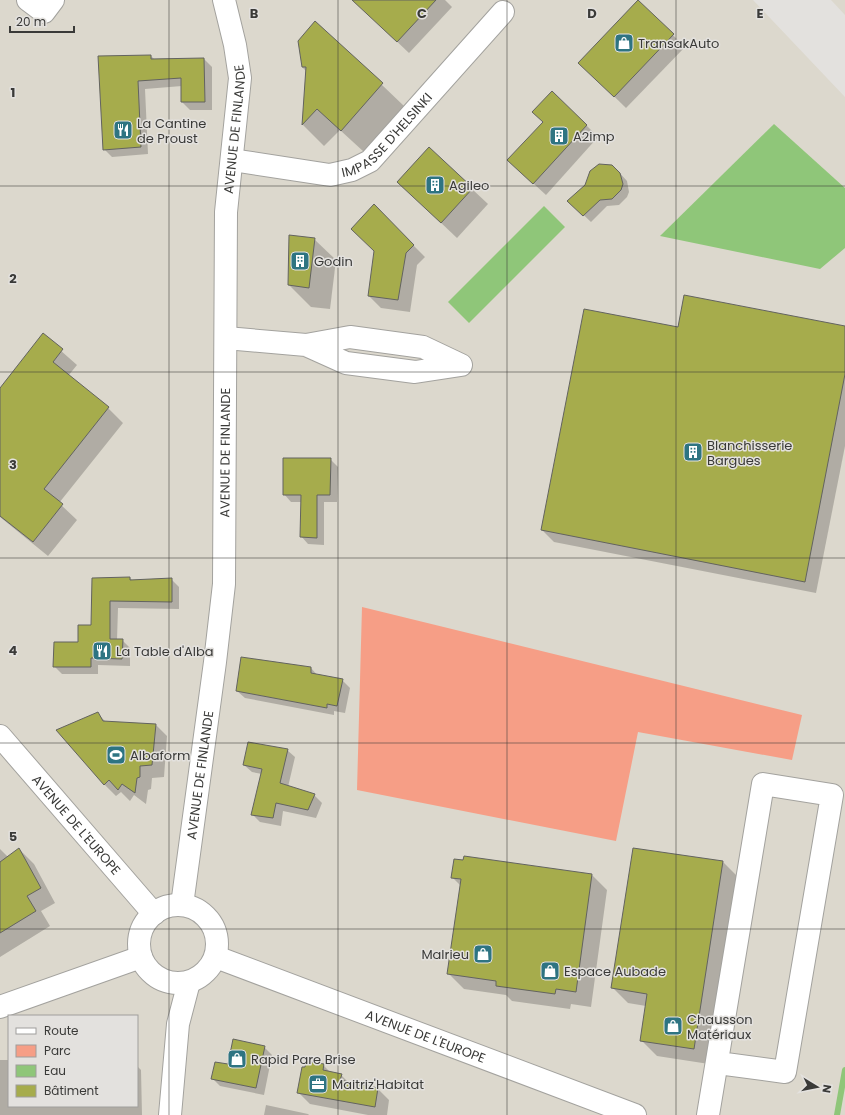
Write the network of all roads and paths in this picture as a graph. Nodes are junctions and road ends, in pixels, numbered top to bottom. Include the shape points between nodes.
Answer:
1 (28, 0) edge
2 (53, 0) edge
3 (224, 0) edge
4 (503, 12) dead end
5 (232, 160) junction
6 (226, 338) junction
7 (306, 345) junction
8 (0, 736) edge
9 (182, 905) junction
10 (154, 914) junction
11 (141, 957) junction
12 (216, 957) junction
13 (188, 982) junction
14 (0, 1007) edge
15 (718, 1063) junction
16 (170, 1115) edge
17 (635, 1115) edge
18 (708, 1115) edge

1 - 2 street via 44,12
3 - 5 street, AVENUE DE FINLANDE via 236,44 240,78
4 - 5 street, IMPASSE D'HELSINKI via 370,161 352,170 330,175
5 - 6 street, AVENUE DE FINLANDE via 226,212
6 - 7 street
6 - 9 street, AVENUE DE FINLANDE via 224,584
7 - 7 street via 350,337 423,347 461,365 415,372 346,363
8 - 10 street, AVENUE DE L'EUROPE
9 - 10 street via 162,908
9 - 12 street via 204,914 211,923 217,940
10 - 11 street via 140,933
11 - 13 street via 146,968 165,982
11 - 14 street
12 - 13 street via 205,973
12 - 17 street, AVENUE DE L'EUROPE
13 - 16 street via 178,1024
15 - 15 street via 763,784 832,795 785,1072
15 - 18 street

